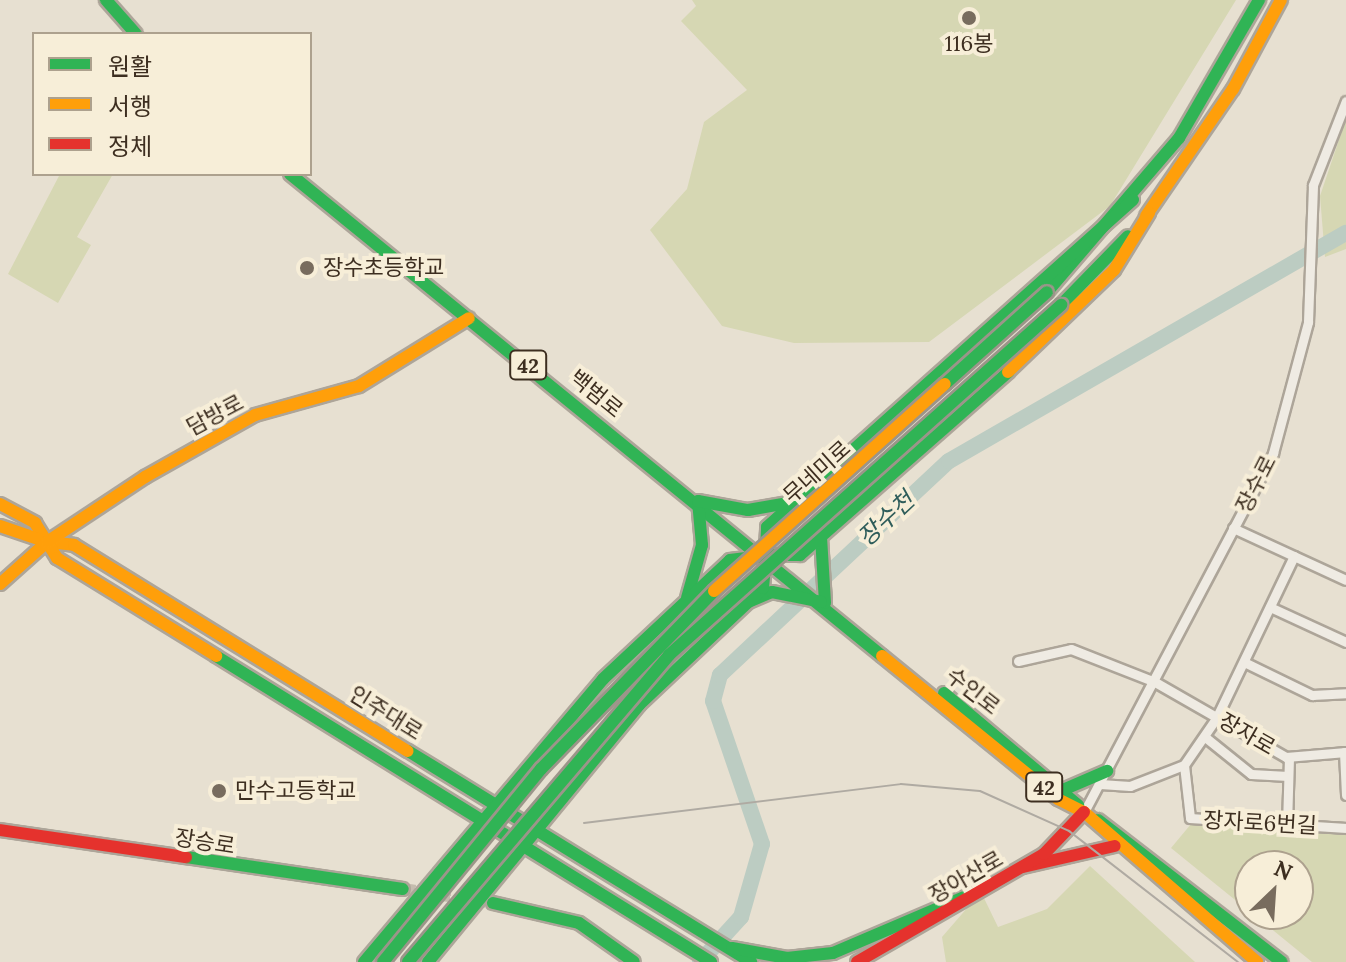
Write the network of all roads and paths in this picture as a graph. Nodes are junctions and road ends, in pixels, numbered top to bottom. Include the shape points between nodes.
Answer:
1 (106, 0) edge
2 (1259, 0) edge
3 (1281, 0) edge
4 (134, 32) edge
5 (1346, 101) edge
6 (292, 176) edge
7 (1133, 200) junction
8 (1149, 213) junction
9 (469, 318) junction
10 (698, 501) junction
11 (794, 502) junction
12 (0, 504) edge
13 (0, 526) edge
14 (1233, 528) junction
15 (821, 537) junction
16 (47, 542) junction
17 (766, 555) junction
18 (1294, 556) junction
19 (1346, 580) edge
20 (0, 584) edge
21 (687, 598) junction
22 (746, 603) junction
23 (828, 606) junction
24 (1270, 607) junction
25 (1346, 642) edge
26 (1018, 661) dead end
27 (1244, 662) junction
28 (1155, 682) junction
29 (1346, 693) edge
30 (1217, 717) junction
31 (1205, 737) junction
32 (1345, 752) edge
33 (1289, 757) junction
34 (1184, 765) junction
35 (1107, 771) junction
36 (1288, 776) junction
37 (1100, 784) junction
38 (1065, 789) junction
39 (1346, 795) edge
40 (497, 804) junction
41 (1084, 812) junction
42 (487, 818) junction
43 (1287, 825) junction
44 (1346, 828) edge
45 (535, 829) junction
46 (0, 830) edge
47 (525, 842) junction
48 (1115, 846) junction
49 (1023, 867) junction
50 (403, 889) tunnel mouth
51 (974, 896) junction
52 (493, 903) tunnel mouth
53 (889, 944) junction
54 (728, 948) junction
55 (364, 962) edge
56 (383, 962) edge
57 (408, 962) edge
58 (428, 962) edge
59 (634, 962) edge
60 (711, 962) edge
61 (751, 962) edge
62 (857, 962) edge
63 (873, 962) edge
64 (1257, 962) edge
65 (1282, 962) edge

1 - 4 main road
2 - 7 main road, 무네미로 via 1179,138
3 - 8 main road, 무네미로 via 1233,89
5 - 14 street, 장수로 via 1313,185 1308,322 1273,453
6 - 9 main road, 백범로 / 42
7 - 11 main road
7 - 56 main road, 무네미로, bridge via 1047,292 657,642 541,769
8 - 15 main road via 1114,270 1073,314
8 - 57 main road, 무네미로, bridge via 1061,305 669,655
9 - 10 main road, 백범로 / 42
9 - 16 main road, 담방로 via 359,386 255,415
10 - 11 main road via 748,510
10 - 17 main road, 백범로 / 42
10 - 21 main road via 702,545
11 - 17 main road via 767,527
12 - 16 main road, 인주대로 via 35,523
13 - 16 main road, 인주대로
14 - 18 street
14 - 28 street, 장수로
15 - 17 main road via 800,555
15 - 23 main road via 817,551
16 - 20 main road, 담방로
16 - 40 main road, 인주대로 via 74,545
16 - 42 main road, 인주대로 via 57,558
17 - 21 main road via 730,560
17 - 22 main road via 763,588
17 - 23 main road, 수인로 / 42
18 - 19 street
18 - 24 street
21 - 40 main road via 603,679
22 - 23 main road via 772,592
22 - 45 main road via 639,705
23 - 38 main road, 수인로 / 42
23 - 41 main road, 수인로 / 42 via 1058,799
24 - 25 street
24 - 27 street
26 - 28 street via 1071,649
27 - 29 street via 1312,695
27 - 30 street
28 - 30 street, 장자로
28 - 35 street, 장수로
30 - 31 street
30 - 33 street, 장자로
31 - 34 street
31 - 36 street via 1251,774
32 - 33 street, 장자로
32 - 39 street
33 - 36 street
34 - 37 street via 1130,786
34 - 43 street, 장자로6번길 via 1190,818
35 - 37 street, 장수로
35 - 38 main road
36 - 43 street
37 - 41 street, 장수로
38 - 41 main road, 수인로 / 42
40 - 42 main road
40 - 45 main road, 인주대로
41 - 48 main road, 수인로 / 42
41 - 49 main road, 장아산로 via 1058,844
41 - 65 main road, 수인로 / 42
42 - 47 main road, 인주대로
42 - 55 main road
43 - 44 street, 장자로6번길
45 - 47 main road
45 - 54 main road, 인주대로
46 - 50 main road, 장승로
47 - 58 main road
47 - 60 main road, 인주대로
48 - 49 main road
48 - 64 main road, 수인로 / 42
49 - 51 main road, 장아산로
51 - 53 main road, 장아산로
51 - 54 main road via 942,901 833,953 787,958
52 - 59 main road via 579,923
53 - 62 main road, 장아산로
53 - 63 main road
54 - 61 main road

